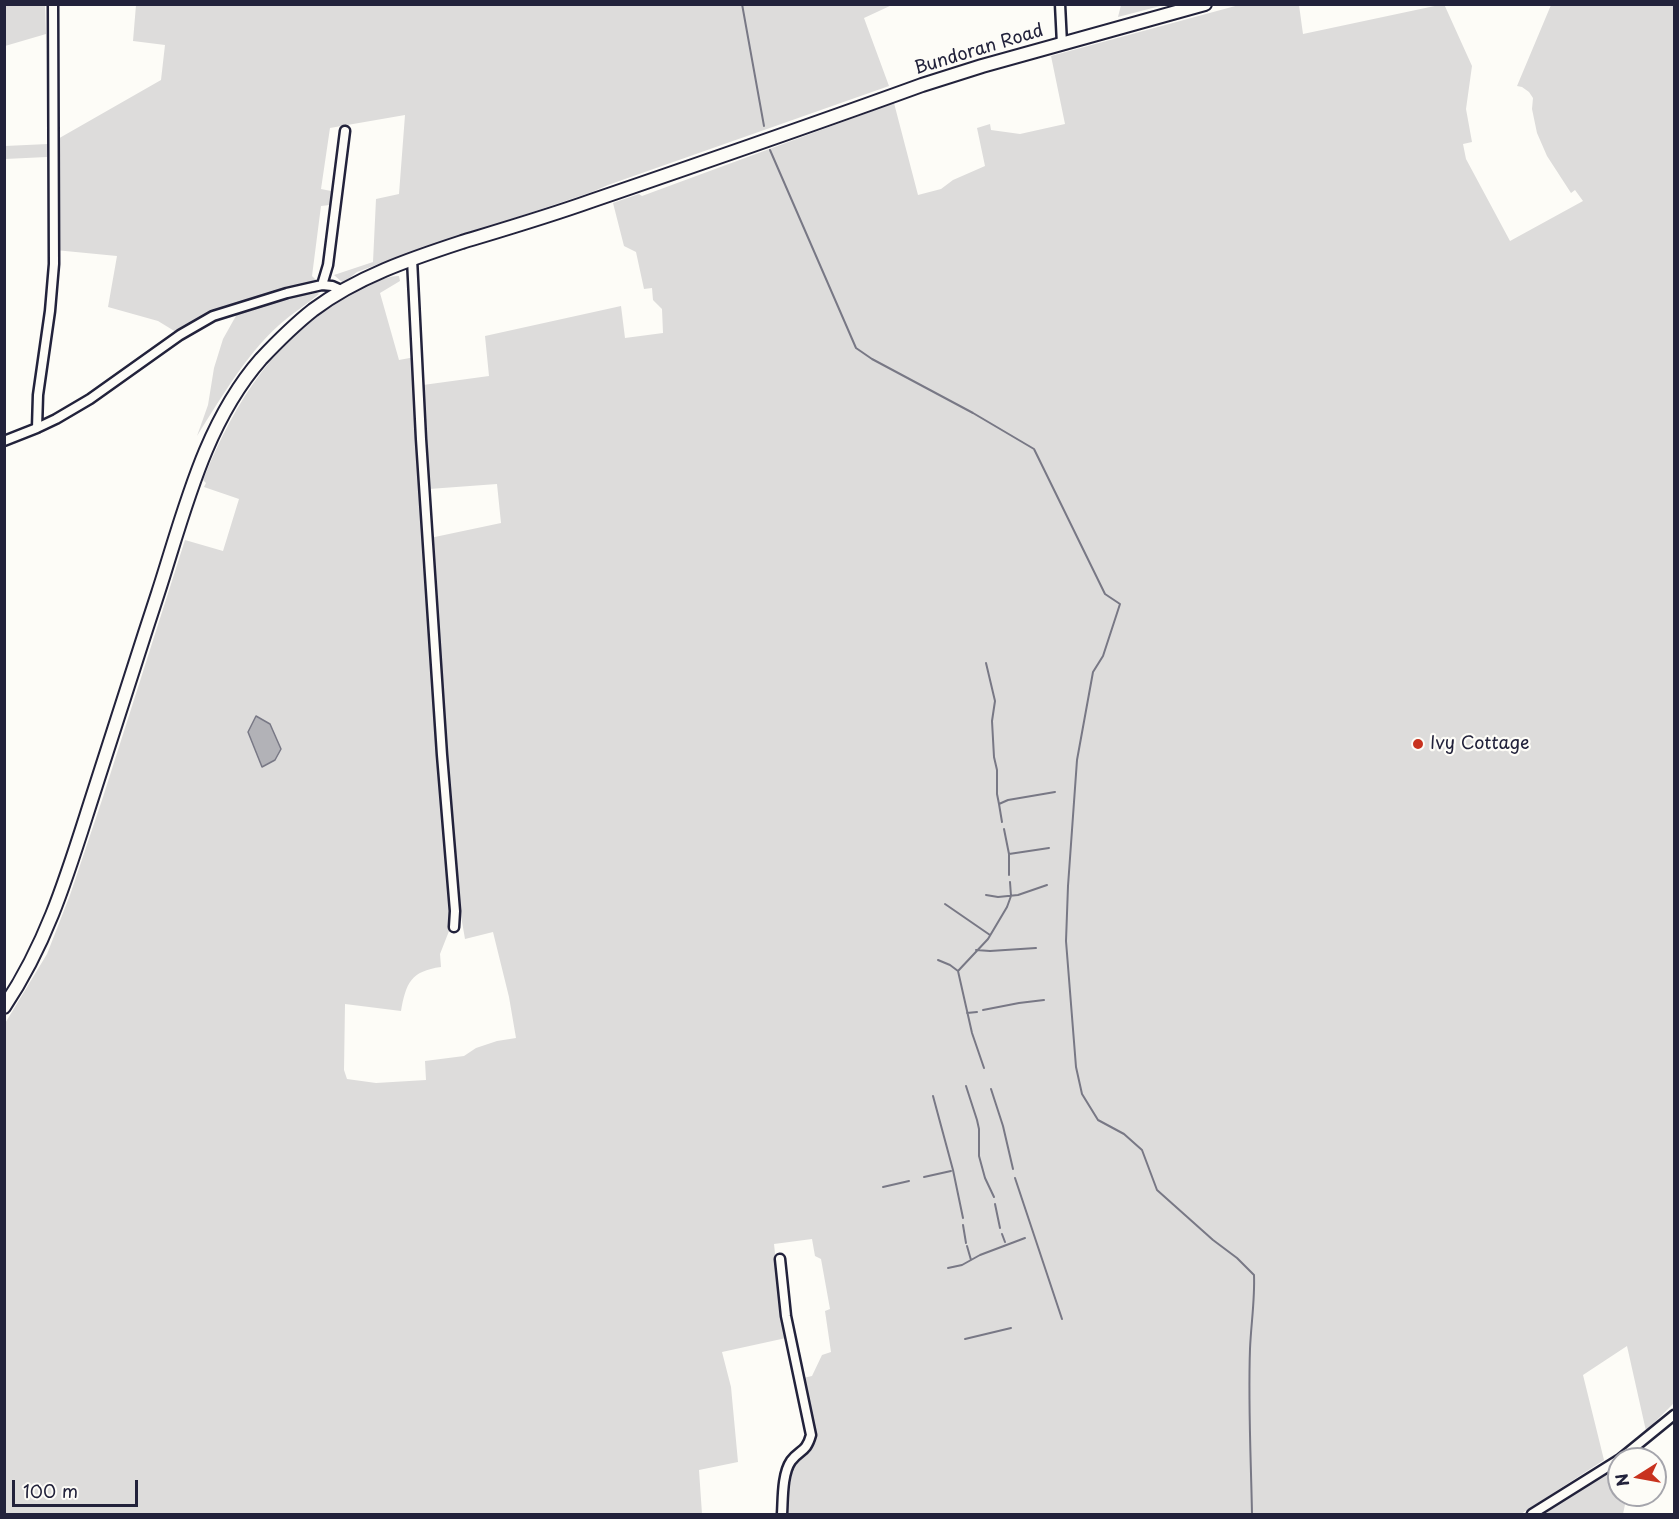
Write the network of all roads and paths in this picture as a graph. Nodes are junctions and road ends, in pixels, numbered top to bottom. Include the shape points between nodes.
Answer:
1 (53, 4) edge
2 (1060, 4) edge
3 (1204, 4) edge
4 (1062, 44) junction
5 (345, 131) dead end
6 (412, 259) junction
7 (322, 285) junction
8 (343, 291) junction
9 (37, 428) junction
10 (4, 441) edge
11 (454, 927) dead end
12 (4, 1007) edge
13 (780, 1259) dead end
14 (1674, 1415) edge
15 (782, 1515) edge
16 (1532, 1515) edge

1 - 9 street via 54,264
2 - 4 street
3 - 4 highway, Bundoran Road
4 - 6 highway, Bundoran Road via 982,66
5 - 7 street
6 - 8 highway, Bundoran Road
6 - 11 street
7 - 8 street
7 - 9 street via 213,316 90,399
8 - 12 highway, Bundoran Road via 313,310 259,362 236,393 212,437 65,883 35,957
9 - 10 street
13 - 15 street via 786,1316 811,1435 808,1446 790,1462 783,1484
14 - 16 street via 1620,1459

